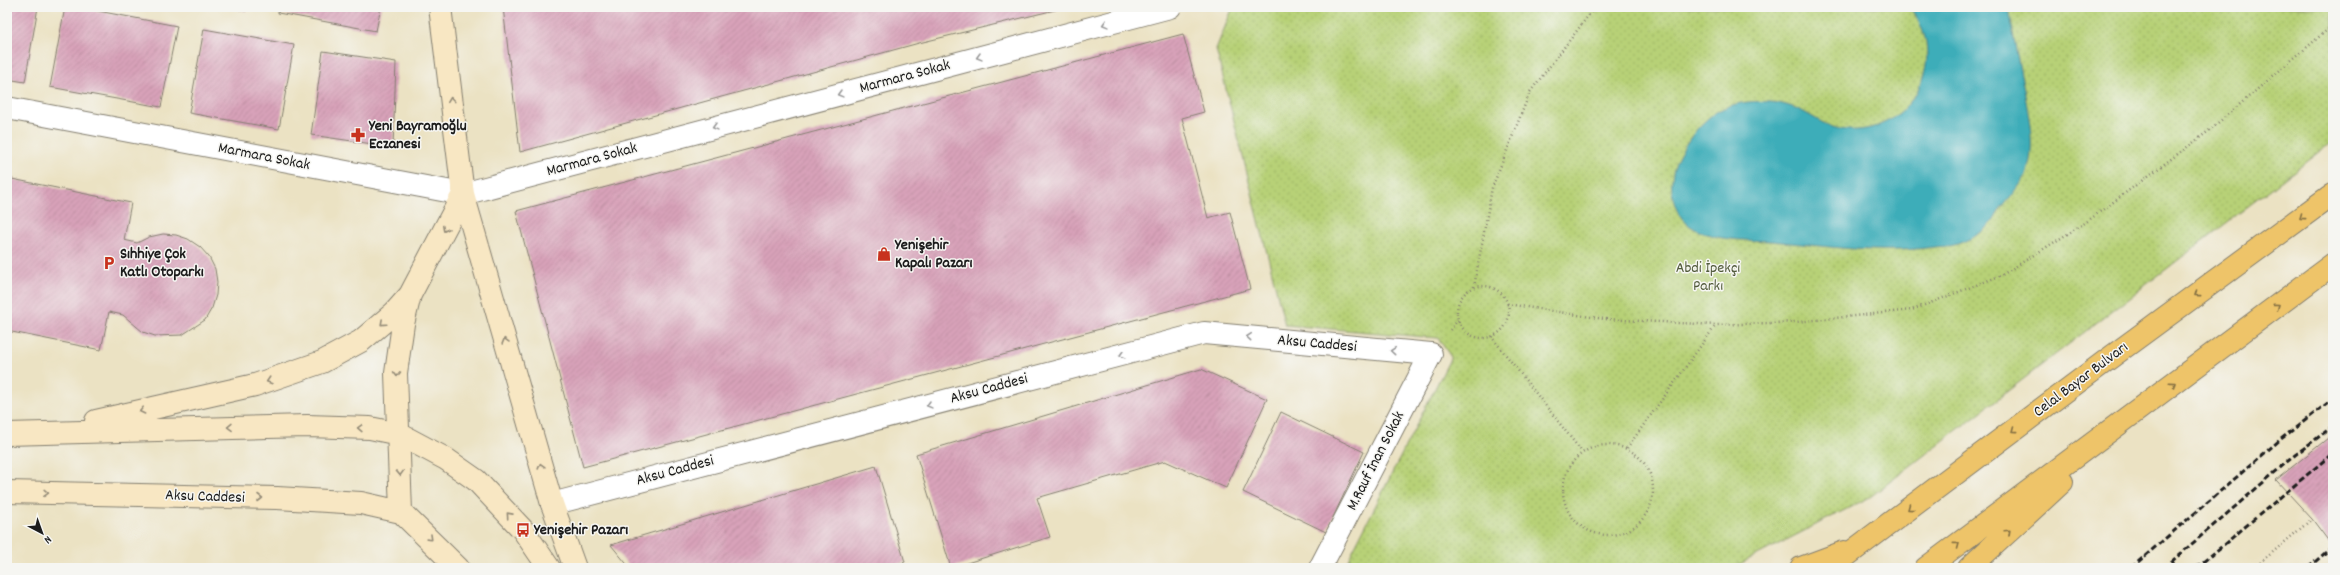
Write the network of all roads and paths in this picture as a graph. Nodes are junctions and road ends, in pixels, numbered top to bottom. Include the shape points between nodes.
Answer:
1 (440, 7) edge
2 (1170, 7) edge
3 (1595, 7) edge
4 (2333, 25) edge
5 (7, 108) edge
6 (463, 194) junction
7 (2333, 194) edge
8 (2333, 264) edge
9 (1474, 287) junction
10 (410, 295) junction
11 (1507, 304) junction
12 (1717, 325) junction
13 (1490, 336) junction
14 (1431, 354) joint
15 (2142, 407) junction
16 (44, 433) junction
17 (7, 434) edge
18 (399, 434) junction
19 (1627, 448) junction
20 (1582, 452) junction
21 (7, 492) edge
22 (552, 504) junction
23 (401, 512) junction
24 (2312, 519) dead end
25 (1860, 546) junction
26 (458, 568) edge
27 (549, 568) edge
28 (575, 568) edge
29 (1320, 568) edge
30 (1801, 568) edge
31 (1830, 568) edge
32 (1926, 568) edge
33 (1969, 568) edge
34 (2254, 568) edge

6 -> 1 main road
2 -> 6 street, Marmara Sokak
3 - 9 path via 1530,92 1492,188
4 - 12 path via 2206,133 2085,222 2002,275 1912,310 1796,322
5 - 6 street, Marmara Sokak
6 -> 10 main road
22 -> 6 main road
7 -> 25 main road, Celal Bayar Bulvarı
15 -> 8 main road
9 - 11 path via 1488,286 1495,289
9 - 13 path via 1459,300 1458,320 1465,331 1477,337
10 -> 16 main road via 394,313 361,341 342,353 300,371 255,386
10 -> 18 main road via 396,373
11 - 12 path via 1604,319
11 - 13 path via 1506,323 1502,329
12 - 19 path
13 - 20 path
14 -> 22 street, Aksu Caddesi via 1204,333
14 - 29 street, M.Rauf İnan Sokak
32 -> 15 main road
33 -> 15 main road
16 - 17 main road
18 -> 16 main road via 370,428 313,426
18 -> 23 main road
27 -> 18 main road via 523,530 476,480 446,459
19 - 20 path via 1604,444
19 - 20 path via 1645,463 1653,485 1653,497 1649,509 1634,527 1612,535 1588,531 1578,525 1565,506 1562,494 1566,470 1572,460
21 -> 23 main road, Aksu Caddesi via 277,498 362,503
22 - 28 main road
23 -> 26 main road
24 - 34 path
25 - 30 main road
25 - 31 main road, Celal Bayar Bulvarı

